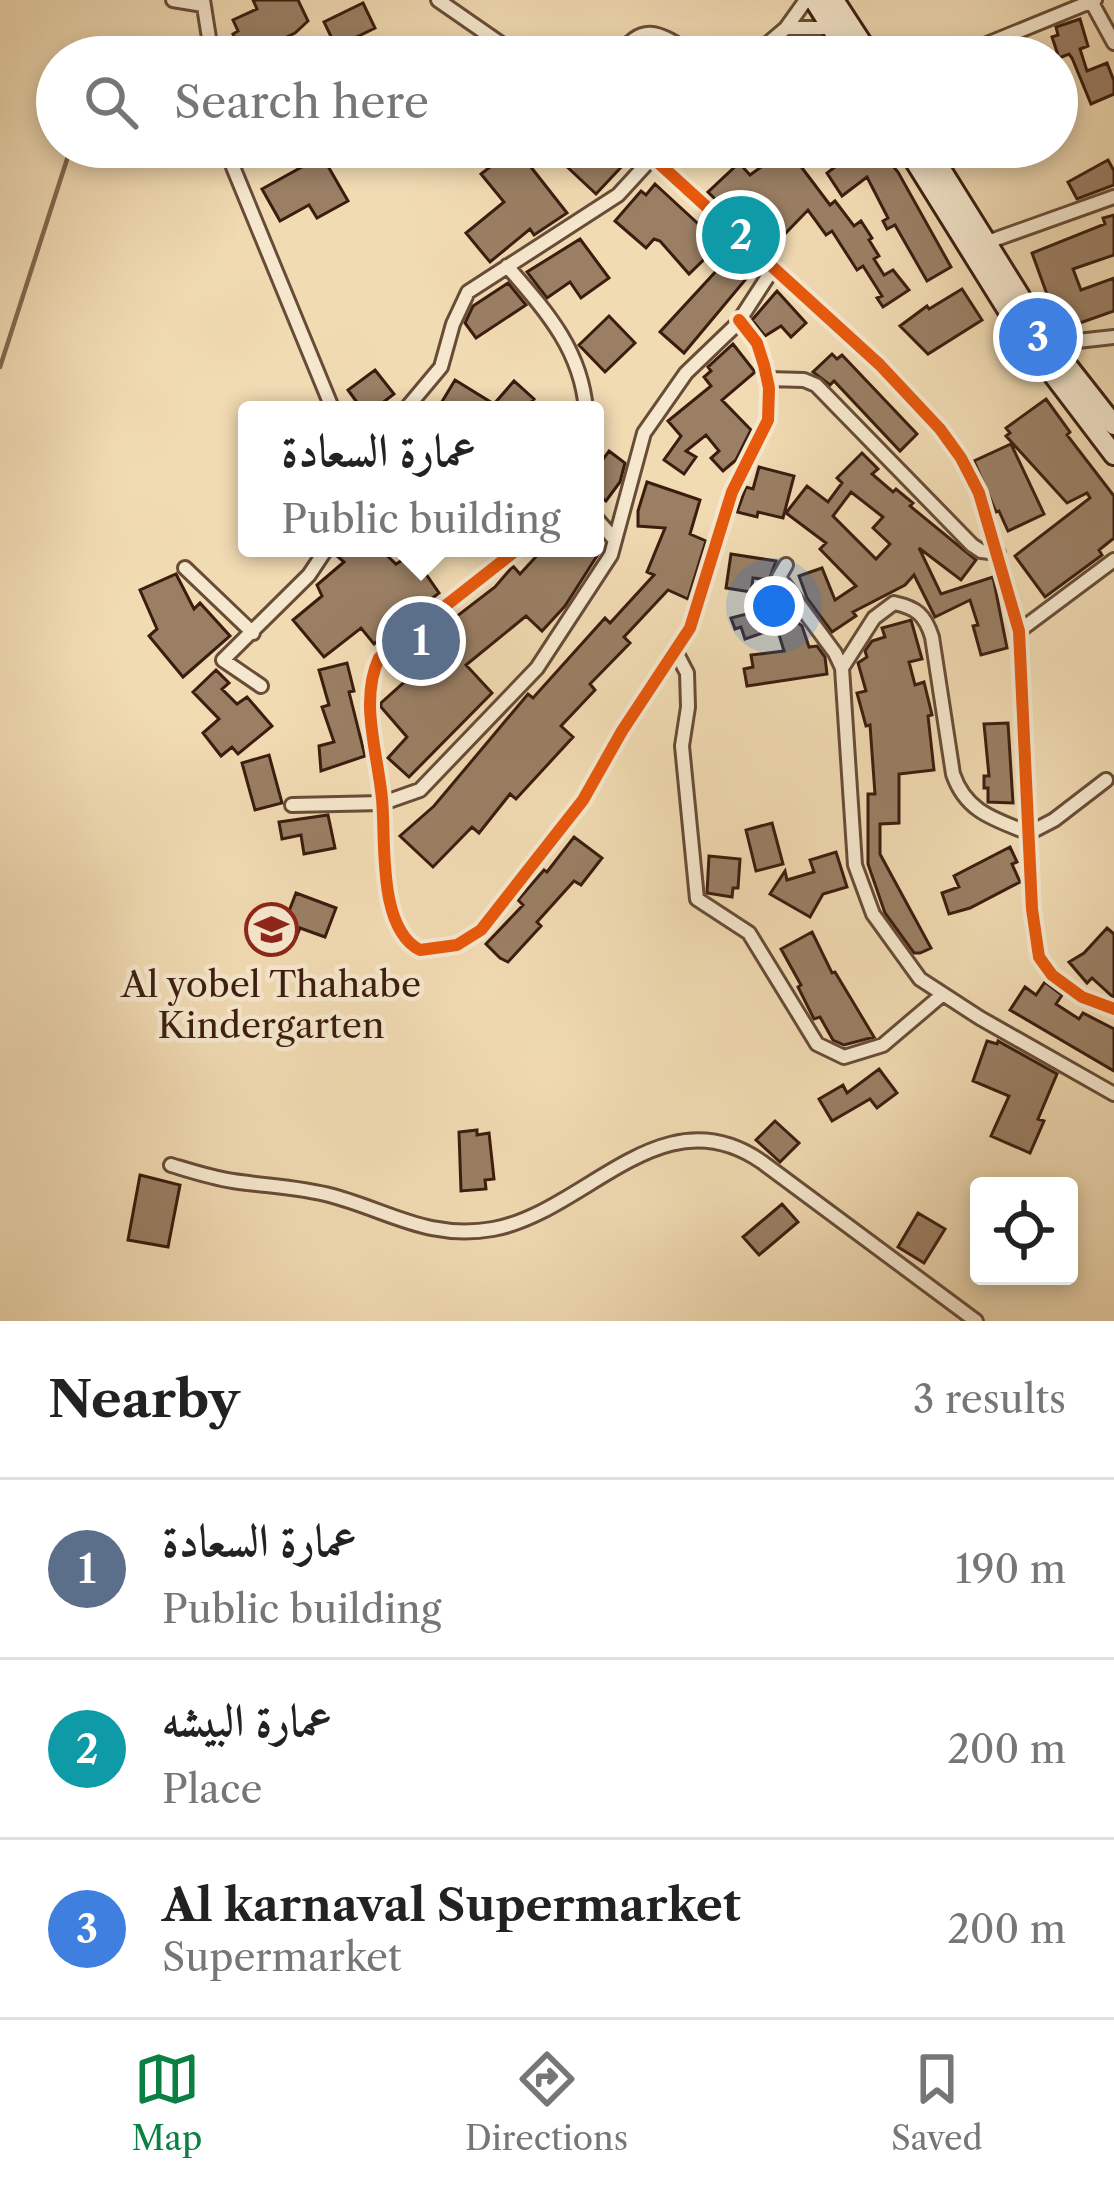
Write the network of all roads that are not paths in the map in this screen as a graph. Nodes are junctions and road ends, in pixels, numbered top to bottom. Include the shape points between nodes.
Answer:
1 (173, 0) edge
2 (438, 0) edge
3 (810, 0) edge
4 (834, 0) edge
5 (1093, 1) edge
6 (202, 2) edge
7 (786, 28) junction
8 (832, 28) junction
9 (208, 36) edge
10 (490, 36) edge
11 (777, 36) edge
12 (837, 36) edge
13 (857, 36) edge
14 (1007, 36) edge
15 (1114, 43) edge
16 (233, 168) edge
17 (638, 168) edge
18 (671, 168) edge
19 (919, 168) edge
20 (940, 168) edge
21 (1114, 196) edge
22 (985, 243) junction
23 (507, 266) junction
24 (774, 267) junction
25 (739, 320) junction
26 (1114, 337) edge
27 (1050, 344) junction
28 (767, 379) junction
29 (329, 401) edge
30 (413, 401) edge
31 (585, 401) edge
32 (1114, 425) edge
33 (1114, 454) edge
34 (604, 527) edge
35 (614, 538) junction
36 (998, 553) junction
37 (321, 557) edge
38 (508, 557) edge
39 (1114, 560) edge
40 (786, 565) dead end
41 (184, 568) dead end
42 (1018, 631) junction
43 (253, 633) junction
44 (676, 652) junction
45 (842, 668) junction
46 (261, 686) dead end
47 (1106, 780) dead end
48 (382, 802) junction
49 (292, 805) dead end
50 (1029, 833) junction
51 (943, 994) junction
52 (1114, 1009) edge
53 (1114, 1094) edge
54 (171, 1165) dead end
55 (976, 1321) edge

1 - 6 street
2 - 10 street
3 - 7 street
3 - 8 main road
4 - 13 main road
5 - 14 street
5 - 15 street
6 - 9 street
7 - 8 street
7 - 11 street
8 - 12 main road
16 - 29 street
17 - 23 street via 618,195
18 - 24 street
19 - 33 main road via 1023,335
20 - 22 main road
21 - 22 street
22 - 27 main road
23 - 30 street via 468,292 442,367
23 - 31 street via 568,341
24 - 25 street
24 - 36 street via 940,428 979,493
25 - 28 street
25 - 35 street via 686,373 644,433
26 - 27 street
27 - 32 main road
28 - 36 street via 816,385 972,544
28 - 44 street via 767,420 732,492
34 - 35 street
35 - 48 street via 581,606 537,668 420,790
36 - 42 street
37 - 43 street
38 - 48 street via 379,658 370,704
39 - 42 street
40 - 45 street via 779,577
41 - 43 street
42 - 50 street
43 - 46 street via 223,660
44 - 48 street via 583,800 481,930 457,945 420,950 402,935 386,881
44 - 51 street via 687,673 682,746 697,898 749,933 817,1044 844,1058 883,1046
45 - 50 street via 874,617 894,603 926,617 960,795
45 - 51 street via 856,865 873,914 920,979
47 - 50 street
48 - 49 street
50 - 52 street via 1039,957 1082,997
51 - 53 street
54 - 55 street via 333,1196 429,1231 462,1232 515,1223 656,1148 719,1141 762,1162

